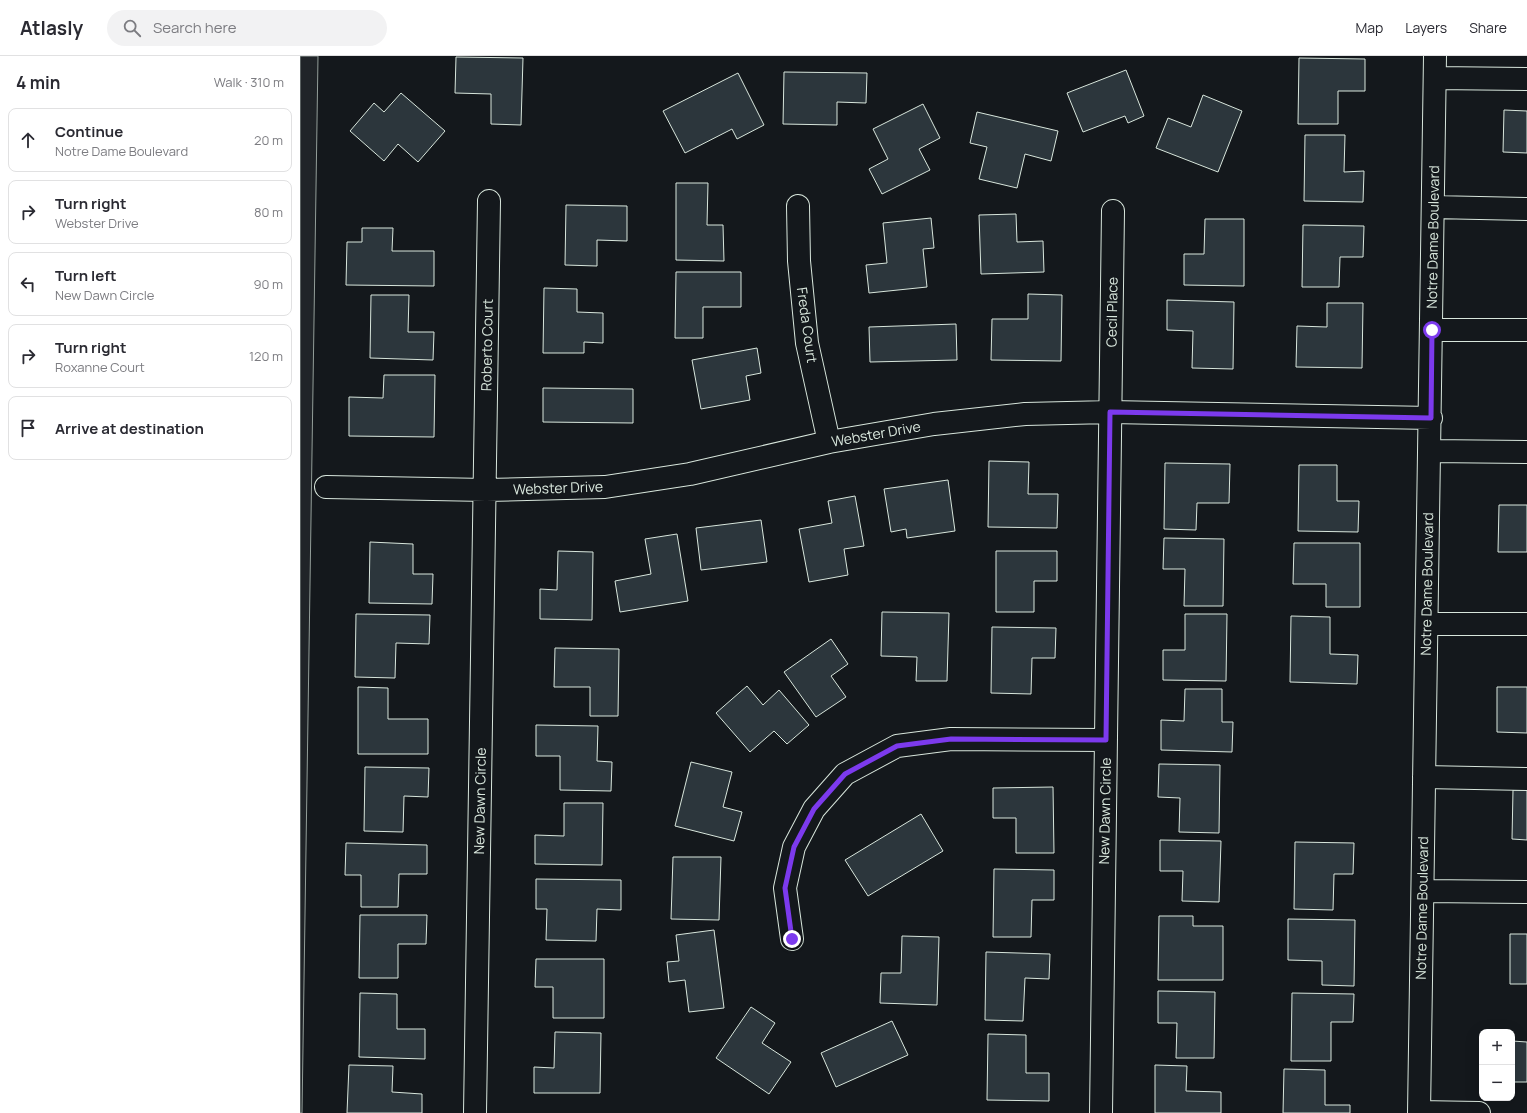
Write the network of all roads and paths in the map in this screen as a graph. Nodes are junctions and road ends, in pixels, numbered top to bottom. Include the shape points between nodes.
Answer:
1 (1435, 56) edge
2 (1435, 78) junction
3 (1527, 79) edge
4 (489, 201) dead end
5 (798, 206) dead end
6 (1433, 206) junction
7 (1527, 209) edge
8 (1113, 211) dead end
9 (1432, 330) junction
10 (1527, 330) edge
11 (1110, 412) junction
12 (1431, 418) junction
13 (829, 442) junction
14 (1430, 451) junction
15 (1527, 452) edge
16 (326, 487) dead end
17 (486, 490) junction
18 (1427, 624) junction
19 (1527, 624) edge
20 (1106, 740) junction
21 (1424, 778) junction
22 (1527, 779) edge
23 (1423, 891) junction
24 (1527, 892) edge
25 (792, 939) dead end
26 (1419, 1112) edge
27 (475, 1113) edge
28 (1101, 1113) edge
29 (1478, 1113) edge

1 - 2 street, Notre Dame Boulevard
2 - 3 street
2 - 6 street, Notre Dame Boulevard
4 - 17 street, Roberto Court
5 - 13 street, Freda Court via 799,262 807,343
6 - 7 street
6 - 9 street, Notre Dame Boulevard
8 - 11 street, Cecil Place
9 - 10 street
9 - 12 street, Notre Dame Boulevard
11 - 12 street, Webster Drive
11 - 13 street, Webster Drive via 1025,414 934,424
11 - 20 street, New Dawn Circle
12 - 14 street, Notre Dame Boulevard
13 - 17 street, Webster Drive via 690,474 605,487
14 - 15 street
14 - 18 street, Notre Dame Boulevard
16 - 17 street, Webster Drive
17 - 27 street, New Dawn Circle
18 - 19 street
18 - 21 street, Notre Dame Boulevard
20 - 25 street via 951,739 897,746 845,774 814,809 794,847 785,888
20 - 28 street, New Dawn Circle
21 - 22 street
21 - 23 street, Notre Dame Boulevard
23 - 24 street
23 - 26 street, Notre Dame Boulevard
26 - 29 street

